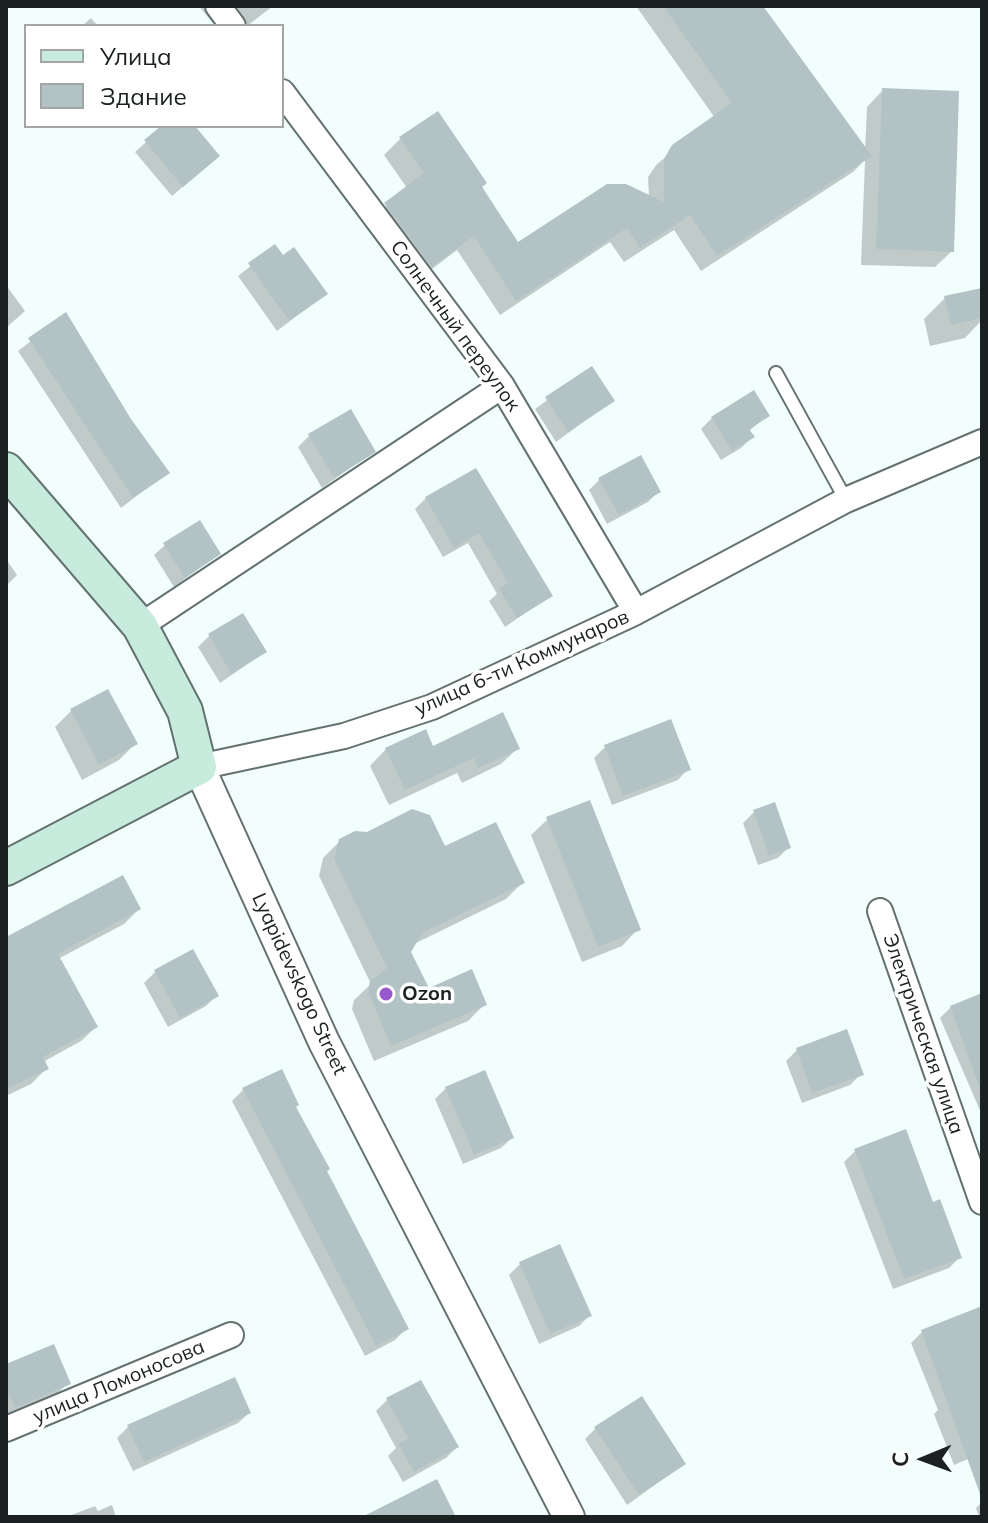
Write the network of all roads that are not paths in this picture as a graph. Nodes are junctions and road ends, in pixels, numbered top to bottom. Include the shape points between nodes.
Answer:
1 (218, 6) edge
2 (232, 24) edge
3 (284, 95) edge
4 (776, 373) dead end
5 (502, 386) junction
6 (982, 442) edge
7 (6, 470) edge
8 (846, 500) junction
9 (636, 612) junction
10 (140, 626) junction
11 (199, 767) junction
12 (6, 868) edge
13 (880, 911) dead end
14 (982, 1202) edge
15 (231, 1335) dead end
16 (6, 1429) edge
17 (569, 1517) edge

1 - 2 street
3 - 5 street, Солнечный переулок
4 - 8 lane
5 - 9 street, Солнечный переулок
5 - 10 street
6 - 8 street, улица 6-ти Коммунаров
7 - 10 main road, Lyapidevskogo Street
8 - 9 street, улица 6-ти Коммунаров
9 - 11 street, улица 6-ти Коммунаров via 432,707 344,736
10 - 11 main road, Lyapidevskogo Street via 185,711
11 - 12 main road, улица 6-ти Коммунаров
11 - 17 street, Lyapidevskogo Street via 324,1042
13 - 14 street, Электрическая улица
15 - 16 street, улица Ломоносова

